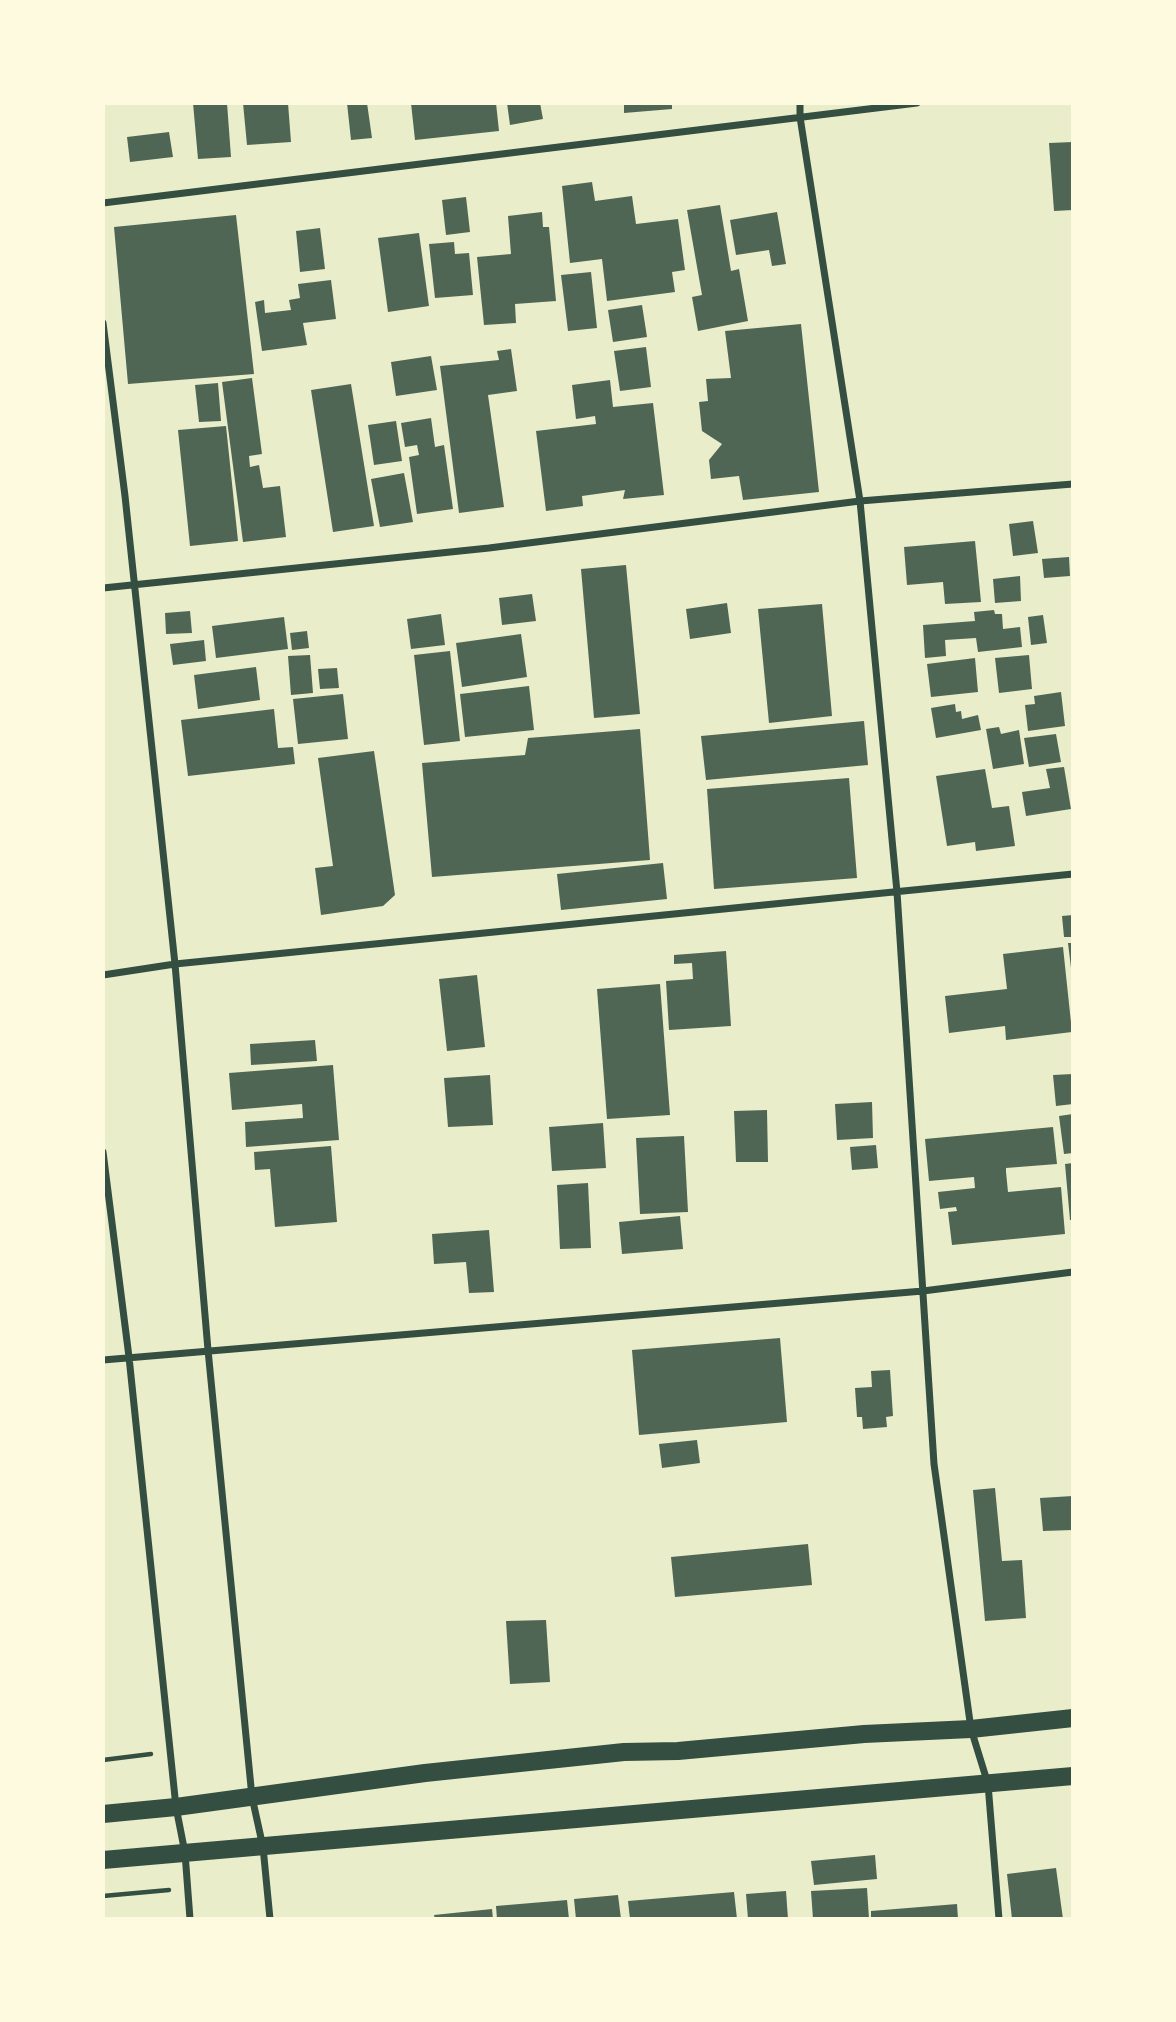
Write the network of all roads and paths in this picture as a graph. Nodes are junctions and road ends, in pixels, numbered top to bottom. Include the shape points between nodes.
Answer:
1 (800, 103) edge
2 (917, 103) edge
3 (800, 117) junction
4 (103, 203) edge
5 (103, 323) edge
6 (1073, 484) edge
7 (860, 501) junction
8 (135, 585) junction
9 (103, 588) edge
10 (1073, 874) edge
11 (897, 892) junction
12 (175, 964) junction
13 (103, 975) edge
14 (103, 1152) edge
15 (1073, 1272) edge
16 (923, 1291) junction
17 (208, 1350) junction
18 (129, 1357) junction
19 (103, 1360) edge
20 (1073, 1718) edge
21 (971, 1729) junction
22 (170, 1751) junction
23 (103, 1760) edge
24 (1073, 1776) edge
25 (988, 1784) junction
26 (252, 1797) junction
27 (176, 1807) junction
28 (103, 1814) edge
29 (263, 1847) junction
30 (185, 1853) junction
31 (103, 1860) edge
32 (188, 1888) junction
33 (103, 1896) edge
34 (190, 1919) edge
35 (270, 1919) edge
36 (999, 1919) edge

1 - 3 street
2 - 3 street
3 - 4 street
3 - 7 street
5 - 8 street
6 - 7 street
7 - 8 street via 489,548
7 - 11 street
8 - 9 street
8 - 12 street
10 - 11 street
11 - 12 street
11 - 16 street
12 - 13 street
12 - 17 street
14 - 18 street
15 - 16 street
16 - 17 street
16 - 21 street via 933,1464
17 - 18 street
17 - 26 street
18 - 19 street
18 - 22 street
20 - 21 main road
21 - 25 street
21 - 26 main road via 624,1752
22 - 23 path
22 - 27 street
24 - 25 main road
25 - 29 main road
25 - 36 street
26 - 27 main road
26 - 29 street
27 - 28 main road
27 - 30 street
29 - 30 main road
29 - 35 street
30 - 31 main road
30 - 32 street
32 - 33 path
32 - 34 street

